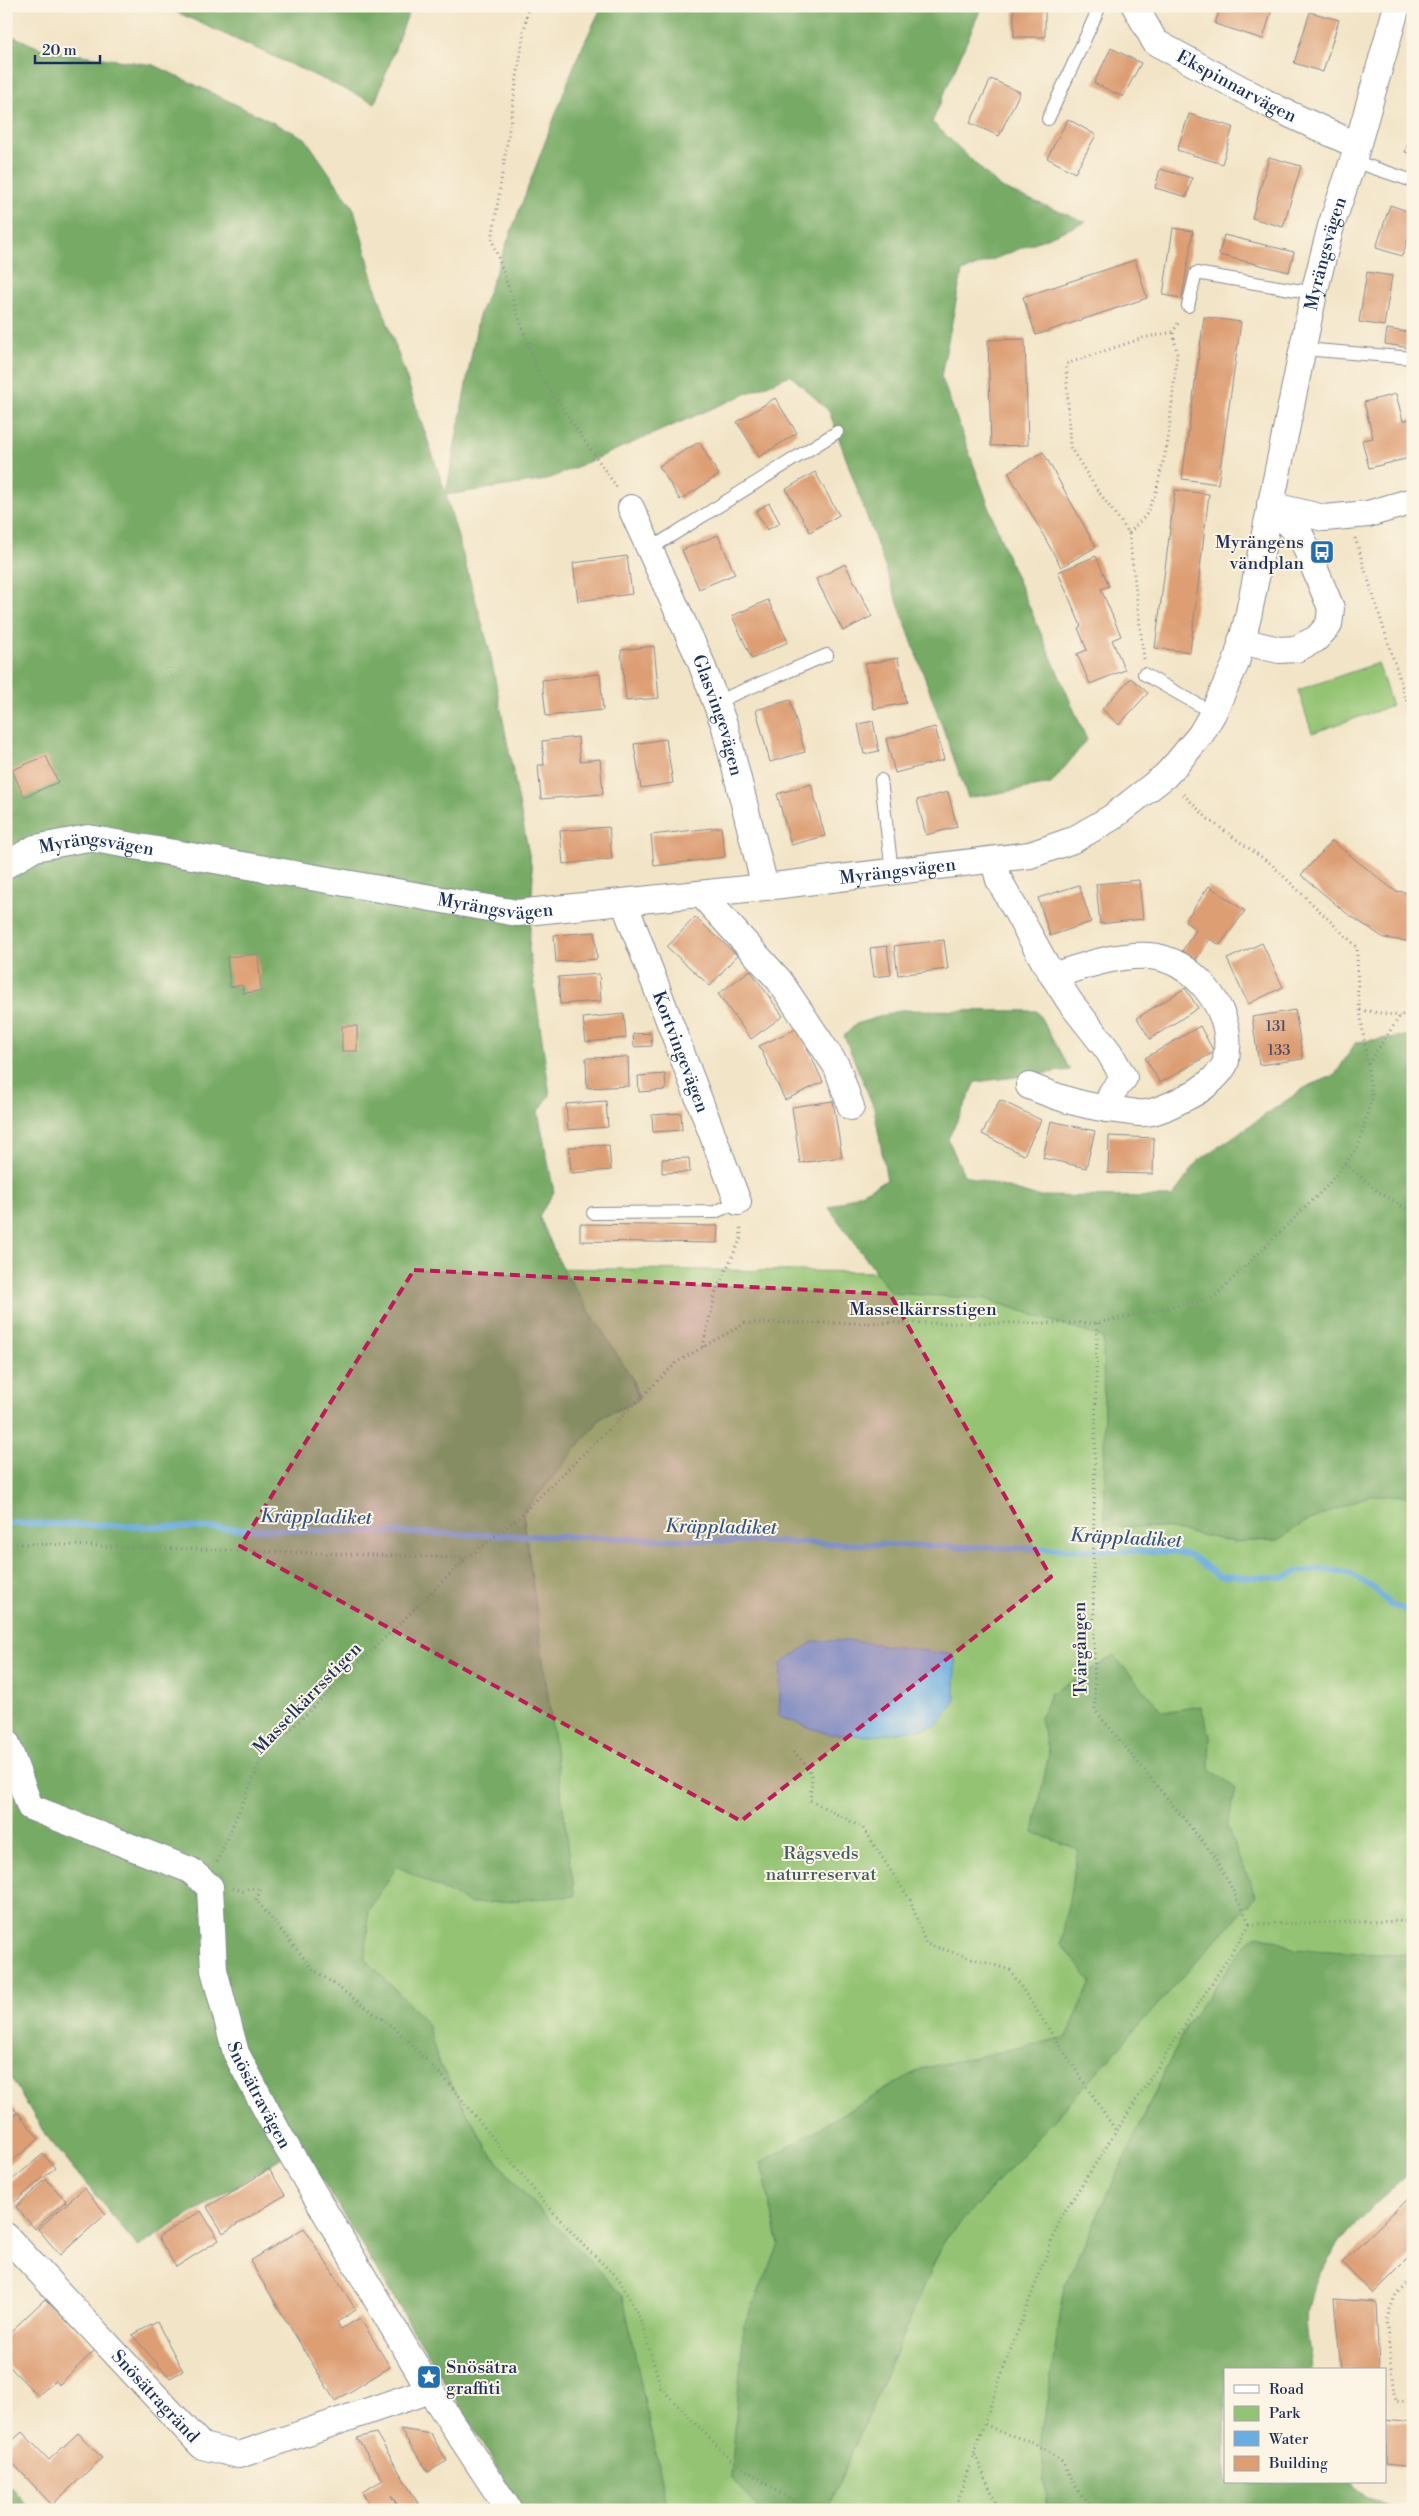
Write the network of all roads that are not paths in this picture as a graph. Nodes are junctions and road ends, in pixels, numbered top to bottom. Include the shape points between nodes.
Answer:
1 (1100, 6) edge
2 (1135, 6) edge
3 (1397, 6) edge
4 (1048, 119) dead end
5 (1355, 153) junction
6 (1413, 180) edge
7 (1314, 292) junction
8 (1188, 306) road end
9 (1303, 350) junction
10 (1413, 358) edge
11 (837, 432) dead end
12 (1413, 501) edge
13 (1270, 505) junction
14 (632, 508) road end
15 (650, 549) junction
16 (1241, 640) junction
17 (827, 655) dead end
18 (1144, 674) road end
19 (716, 702) junction
20 (1213, 713) junction
21 (881, 780) dead end
22 (994, 861) junction
23 (6, 865) edge
24 (892, 872) junction
25 (765, 887) junction
26 (701, 894) junction
27 (624, 902) junction
28 (1053, 976) junction
29 (1029, 1086) dead end
30 (851, 1106) dead end
31 (1106, 1109) junction
32 (738, 1202) joint
33 (593, 1213) dead end
34 (6, 1741) edge
35 (6, 2236) edge
36 (430, 2390) junction
37 (509, 2510) edge

1 - 4 lane
2 - 5 street, Ekspinnarvägen via 1155,42
3 - 5 street, Myrängsvägen
5 - 6 lane
5 - 7 street, Myrängsvägen
7 - 8 lane via 1196,273
7 - 9 street, Myrängsvägen
9 - 10 lane
9 - 13 street, Myrängsvägen
11 - 15 lane
12 - 13 street via 1368,514 1324,518
13 - 16 street, Myrängsvägen
13 - 16 street via 1301,536 1331,608 1329,625 1316,639 1296,648 1279,650
14 - 15 street, Glasvingevägen
15 - 19 street, Glasvingevägen
16 - 20 street, Myrängsvägen via 1236,663
17 - 19 lane
18 - 20 lane
19 - 25 street, Glasvingevägen via 747,809
20 - 22 street, Myrängsvägen via 1201,734 1165,776 1111,818 1073,840 1030,856
21 - 24 lane
22 - 24 street, Myrängsvägen
22 - 28 street via 999,880
23 - 27 street, Myrängsvägen via 35,848 88,838 517,913
24 - 25 street, Myrängsvägen
25 - 26 street, Myrängsvägen
26 - 27 street, Myrängsvägen
26 - 30 street via 779,980 837,1067
27 - 32 street, Kortvingevägen
28 - 31 street via 1109,1052 1124,1078 1112,1092
28 - 31 street via 1087,965 1150,956 1176,964 1197,979 1223,1017 1228,1042 1225,1063 1200,1091 1145,1113
29 - 31 street via 1071,1103
32 - 33 lane via 716,1212
34 - 36 street, Snösätravägen via 30,1807 190,1870 210,1887 214,1970 236,2053
35 - 36 street, Snösätragränd via 202,2446 239,2455
36 - 37 street, Snösätravägen

